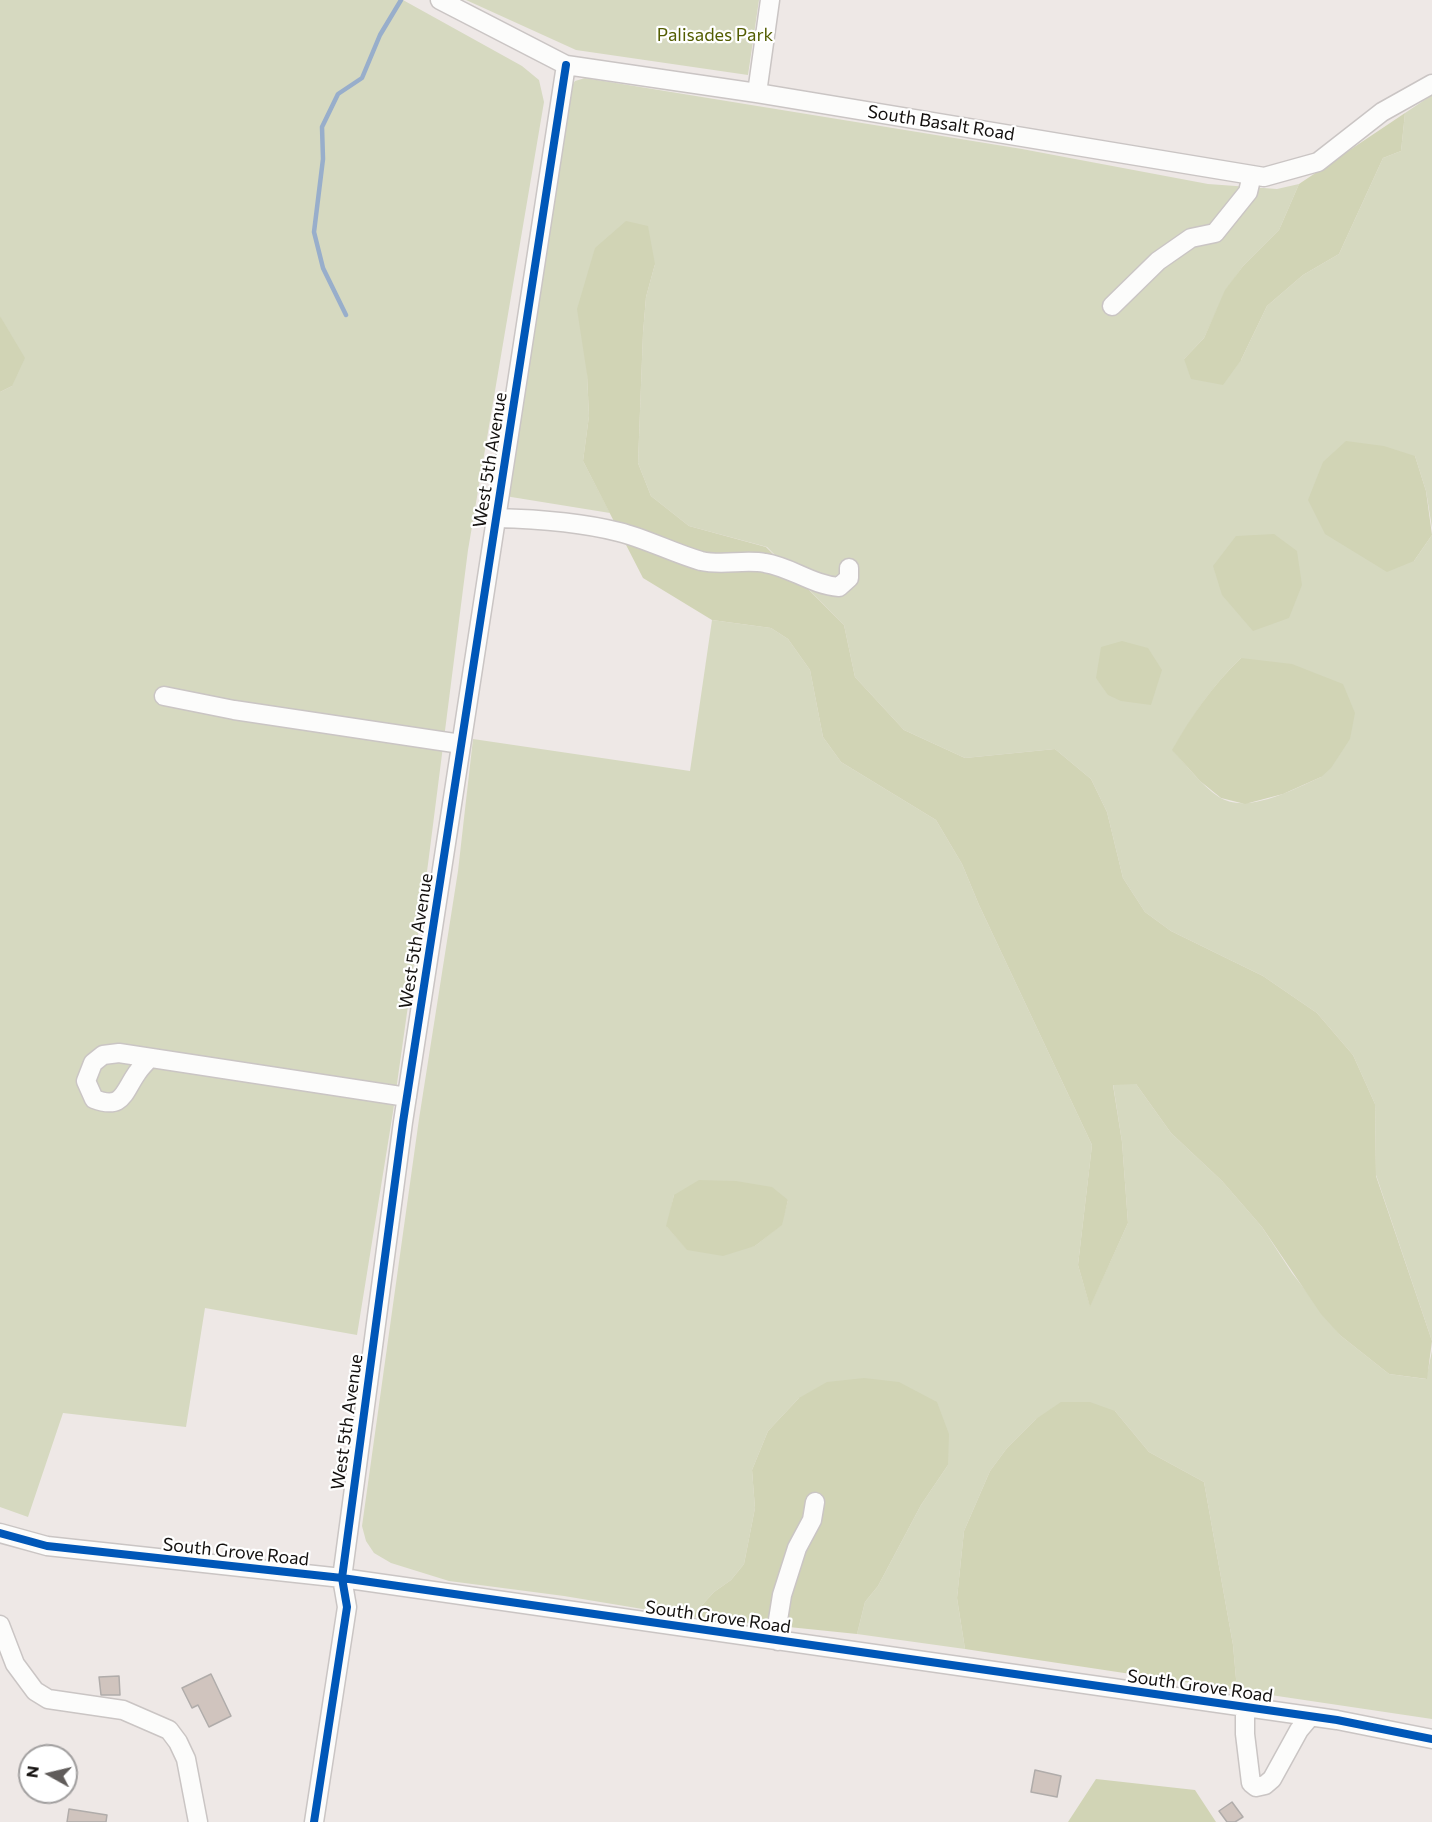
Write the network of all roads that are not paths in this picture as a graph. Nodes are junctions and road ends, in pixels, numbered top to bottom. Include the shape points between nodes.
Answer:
1 (440, 0) edge
2 (770, 0) edge
3 (566, 65) junction
4 (1432, 84) edge
5 (757, 93) junction
6 (1252, 175) junction
7 (1112, 306) dead end
8 (496, 518) junction
9 (849, 568) dead end
10 (164, 696) dead end
11 (461, 744) junction
12 (150, 1058) dead end
13 (407, 1098) junction
14 (815, 1502) dead end
15 (0, 1533) edge
16 (342, 1578) junction
17 (0, 1625) edge
18 (778, 1641) junction
19 (1245, 1707) junction
20 (1310, 1717) junction
21 (1432, 1738) edge
22 (198, 1822) edge
23 (314, 1822) edge

1 - 3 street, South Basalt Road
2 - 5 street
3 - 5 street, South Basalt Road
3 - 8 street, West 5th Avenue
4 - 6 street, South Basalt Road via 1382,112 1318,162 1264,177
5 - 6 street, South Basalt Road
6 - 7 street via 1248,192 1215,233 1191,238 1158,261
8 - 9 street via 598,528 703,561 764,562 826,586 839,587 849,578
8 - 11 street, West 5th Avenue
10 - 11 street
11 - 13 street, West 5th Avenue
12 - 13 street
13 - 16 street, West 5th Avenue
14 - 18 street via 812,1520 797,1548 782,1595
15 - 16 street, South Grove Road via 47,1546
16 - 18 street, South Grove Road
16 - 23 street, West 5th Avenue via 347,1607
17 - 22 street via 15,1664 35,1691 48,1699 123,1710 169,1730 186,1759
18 - 19 street, South Grove Road
19 - 20 street, South Grove Road
19 - 20 street via 1248,1768 1251,1783 1256,1787 1272,1779
20 - 21 street, South Grove Road

